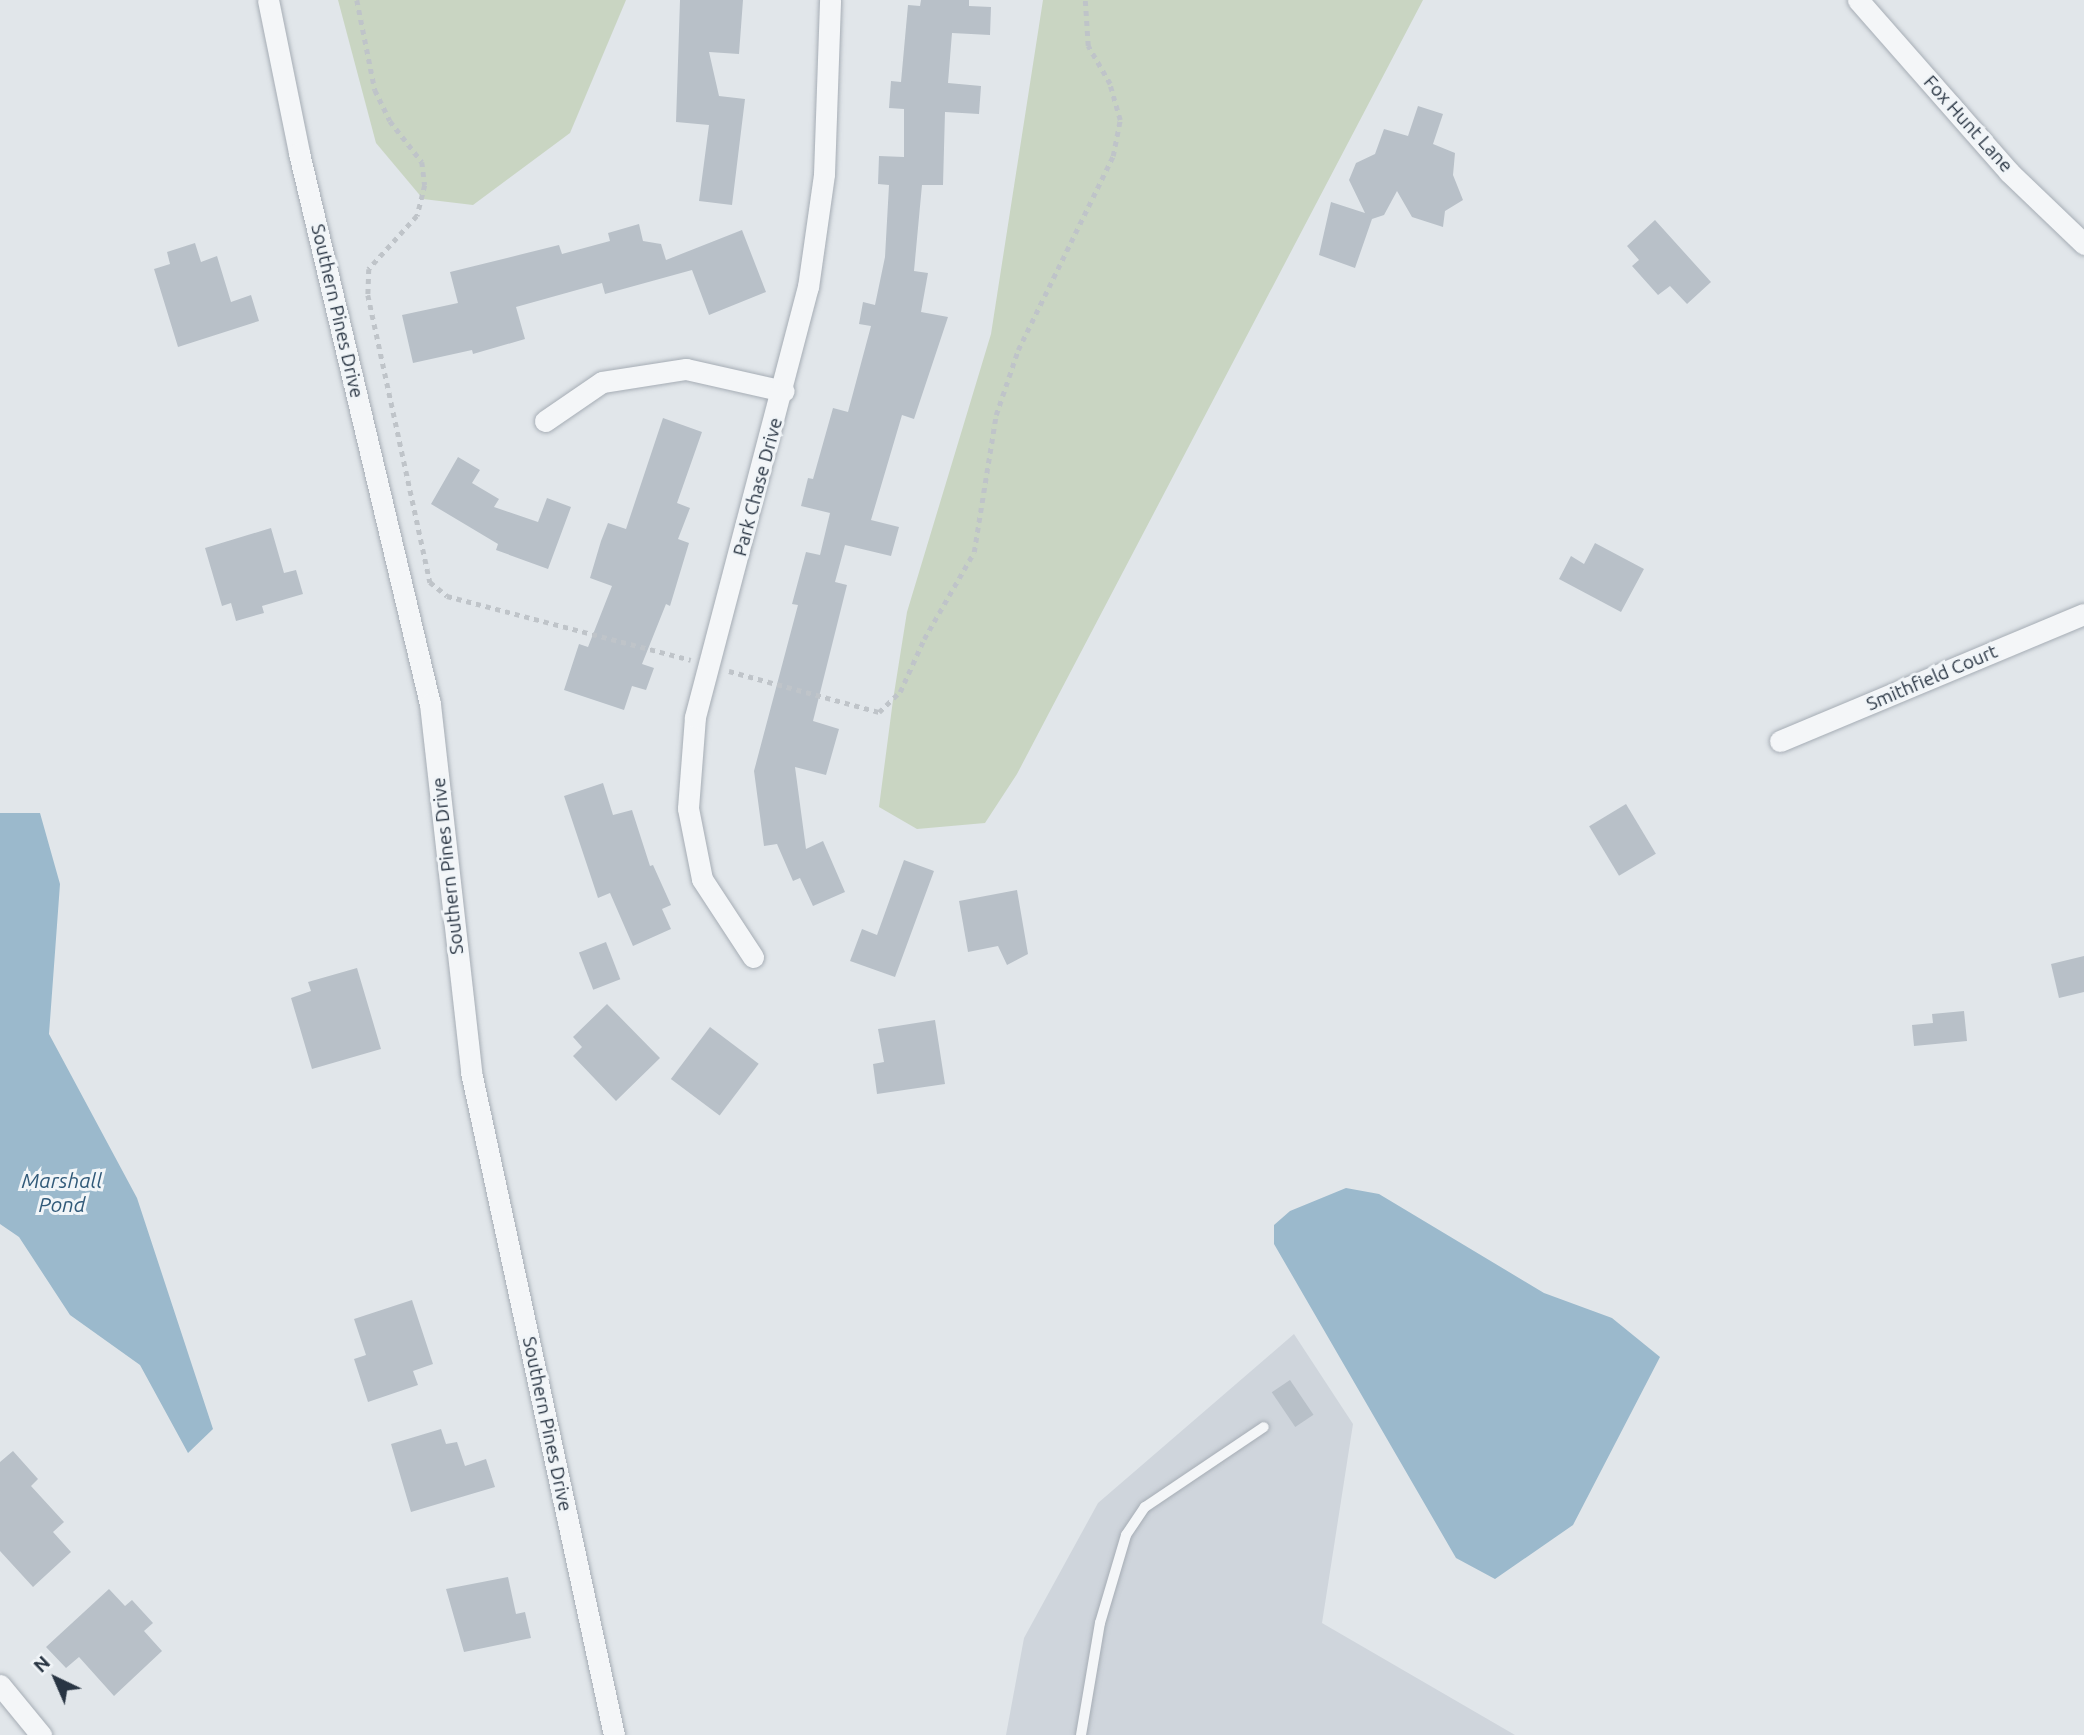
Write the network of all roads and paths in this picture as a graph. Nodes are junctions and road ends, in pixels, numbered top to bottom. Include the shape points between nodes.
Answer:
1 (268, 0) edge
2 (356, 0) edge
3 (830, 0) edge
4 (1085, 0) edge
5 (1858, 0) edge
6 (2084, 244) edge
7 (784, 391) junction
8 (545, 421) dead end
9 (2084, 614) edge
10 (709, 665) junction
11 (1780, 741) dead end
12 (753, 957) dead end
13 (1264, 1427) dead end
14 (0, 1685) edge
15 (41, 1735) edge
16 (614, 1735) edge
17 (1082, 1735) edge

1 - 16 street, Southern Pines Drive via 299,153 430,704 471,1072
2 - 10 path via 375,90 390,121 422,162 425,185 416,216 369,269 368,295 430,582 447,596
3 - 7 street, Park Chase Drive via 824,174 808,287
4 - 10 path via 1088,46 1110,84 1120,120 1113,156 1018,350 996,415 974,552 924,639 900,692 878,712
5 - 6 street, Fox Hunt Lane via 2010,172
7 - 8 street via 686,369 601,382
7 - 10 street, Park Chase Drive
9 - 11 street, Smithfield Court
10 - 12 street, Park Chase Drive via 695,717 688,808 702,879
13 - 17 lane via 1145,1507 1126,1535 1100,1623
14 - 15 street

